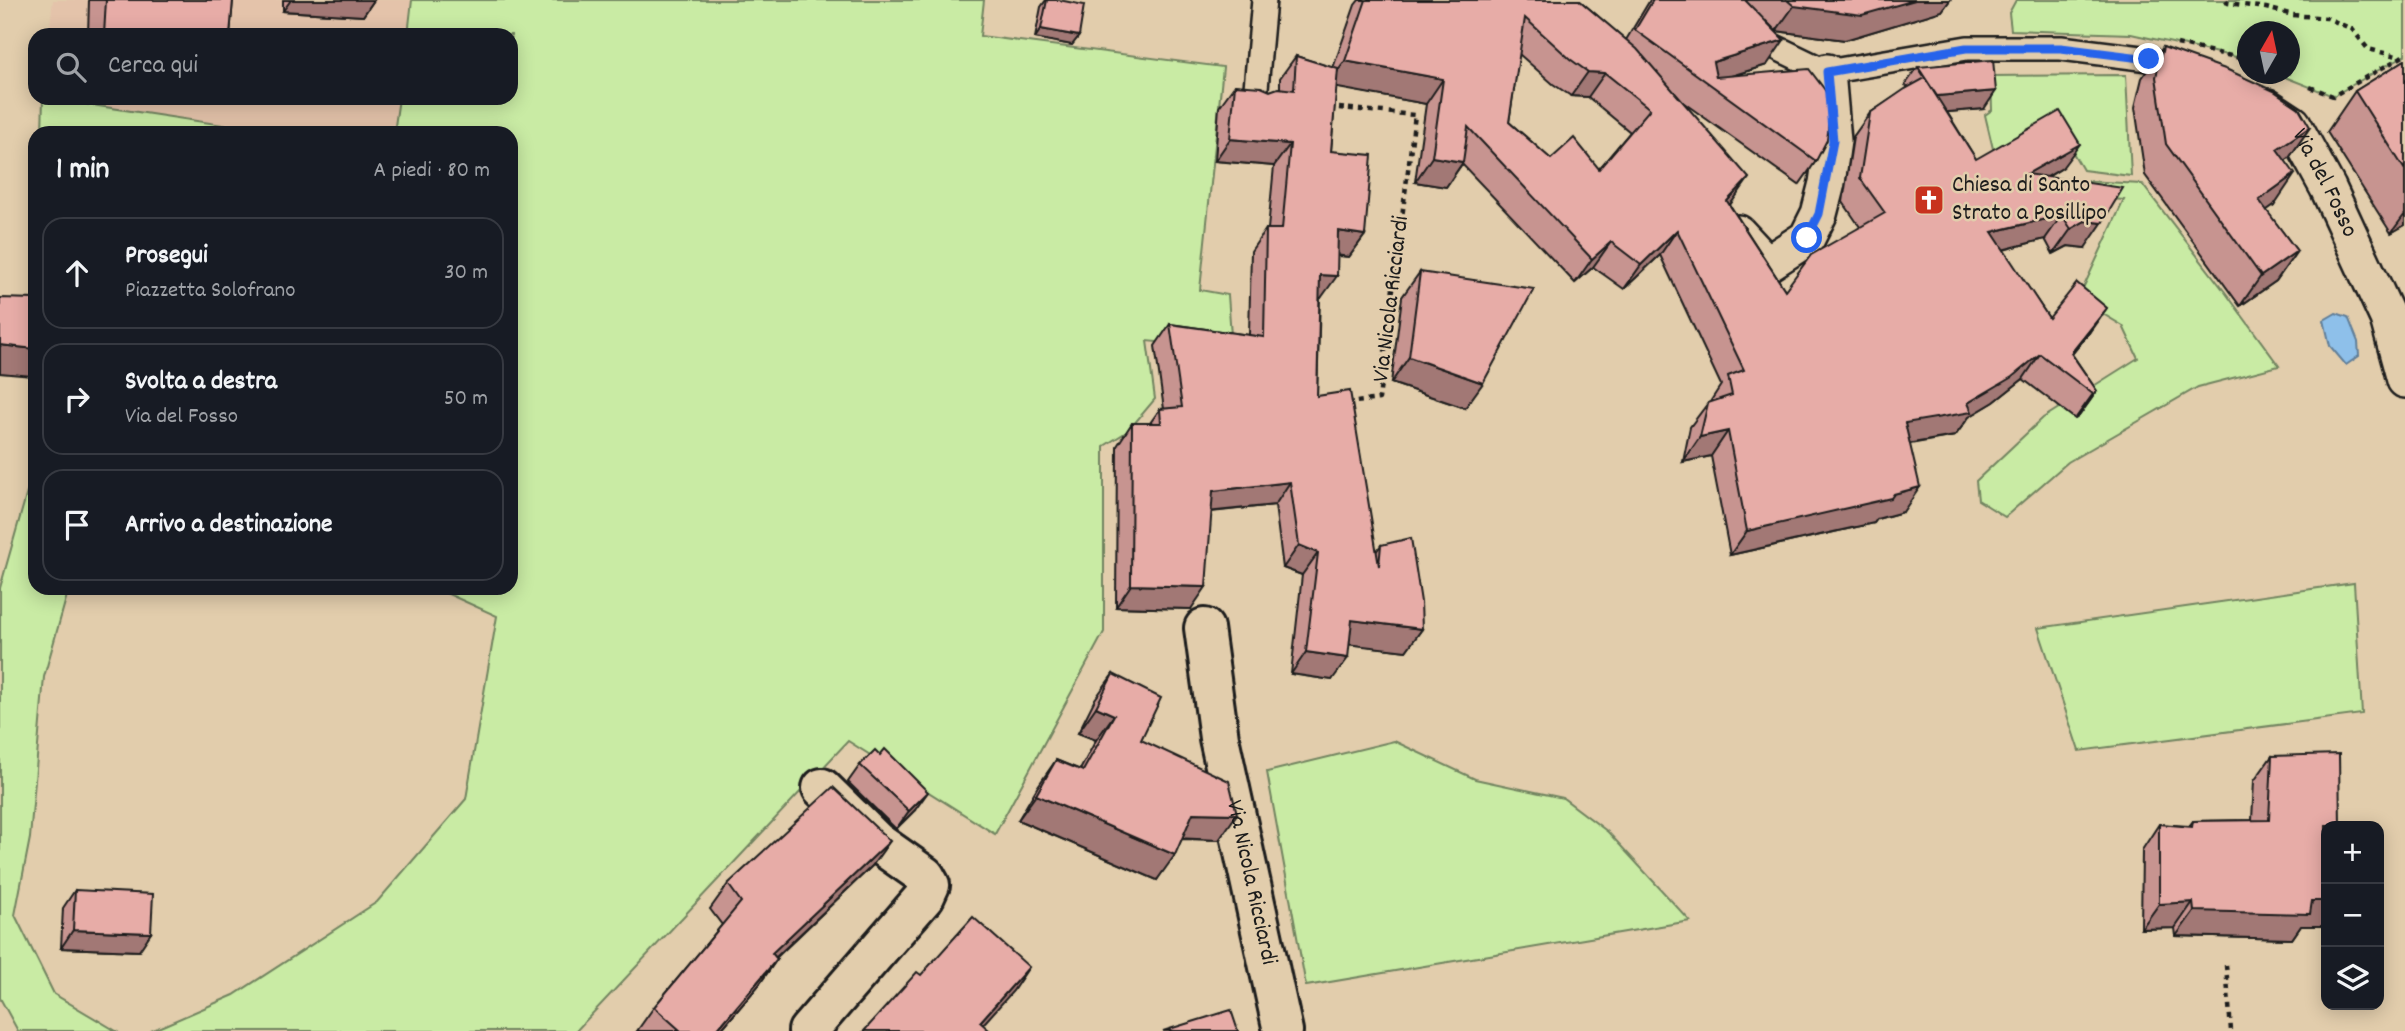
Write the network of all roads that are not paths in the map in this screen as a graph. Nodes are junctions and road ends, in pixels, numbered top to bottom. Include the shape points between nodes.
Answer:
1 (1264, 0) edge
2 (1723, 0) edge
3 (2162, 64) edge
4 (1827, 72) junction
5 (2239, 93) edge
6 (1255, 99) edge
7 (1738, 233) edge
8 (2405, 380) edge
9 (1204, 628) dead end
10 (821, 788) dead end
11 (808, 1031) edge
12 (1283, 1031) edge

1 - 6 lane
2 - 4 lane via 1771,45
3 - 4 lane via 2061,48 1966,48
4 - 7 street via 1833,141 1819,214 1807,238 1767,264
5 - 8 street, Via del Fosso via 2293,124 2388,318
9 - 12 street, Via Nicola Ricciardi via 1219,738
10 - 11 street via 930,885

